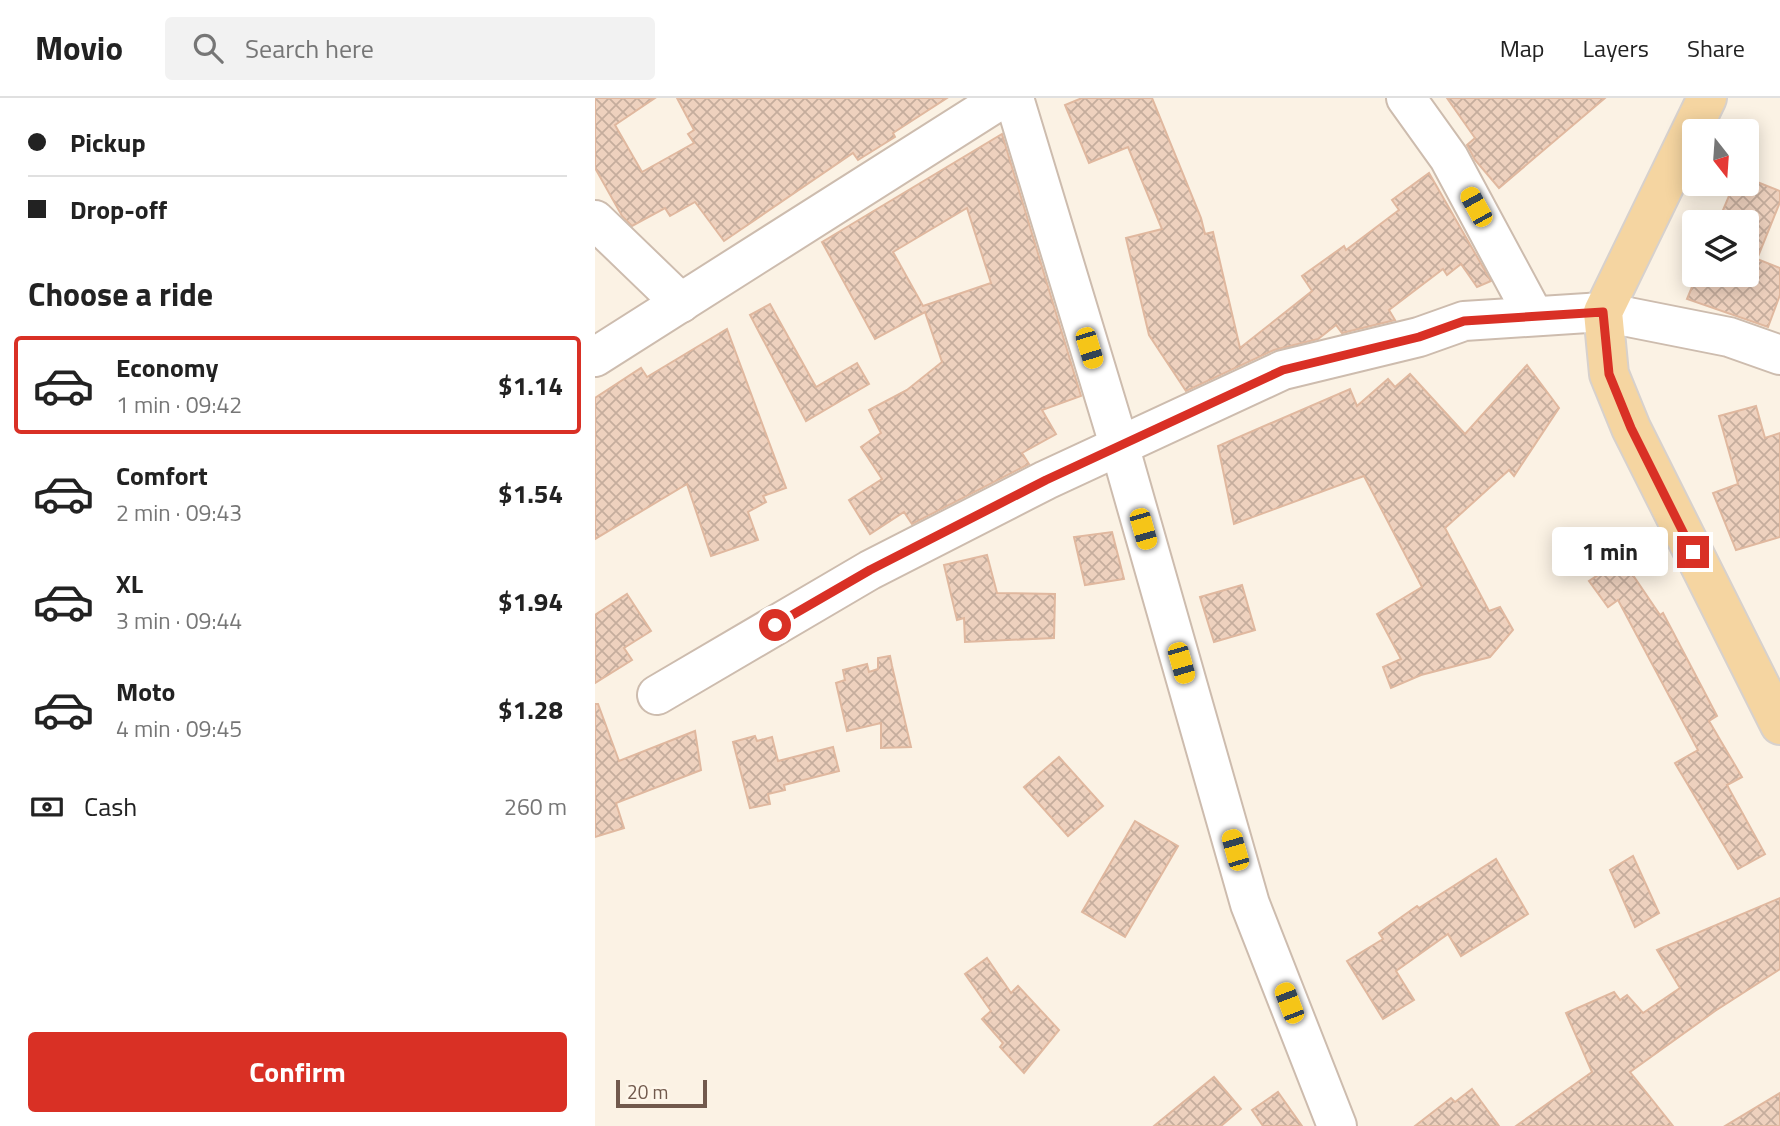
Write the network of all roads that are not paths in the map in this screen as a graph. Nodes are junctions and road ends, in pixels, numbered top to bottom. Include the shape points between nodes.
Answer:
1 (1003, 98) edge
2 (1014, 98) edge
3 (1406, 98) edge
4 (1707, 98) edge
5 (595, 220) edge
6 (681, 303) junction
7 (1603, 312) junction
8 (1534, 316) junction
9 (1780, 355) edge
10 (595, 357) edge
11 (1120, 448) junction
12 (657, 695) dead end
13 (1780, 725) edge
14 (1337, 1126) edge

1 - 6 street
2 - 11 street
3 - 8 street via 1450,158
4 - 7 main road
5 - 6 street
6 - 10 street
7 - 8 street
7 - 9 street via 1729,337
7 - 13 main road via 1609,374 1631,428
8 - 11 street via 1464,321 1419,337 1283,370
11 - 12 street via 1046,480 870,570
11 - 14 street via 1250,904

